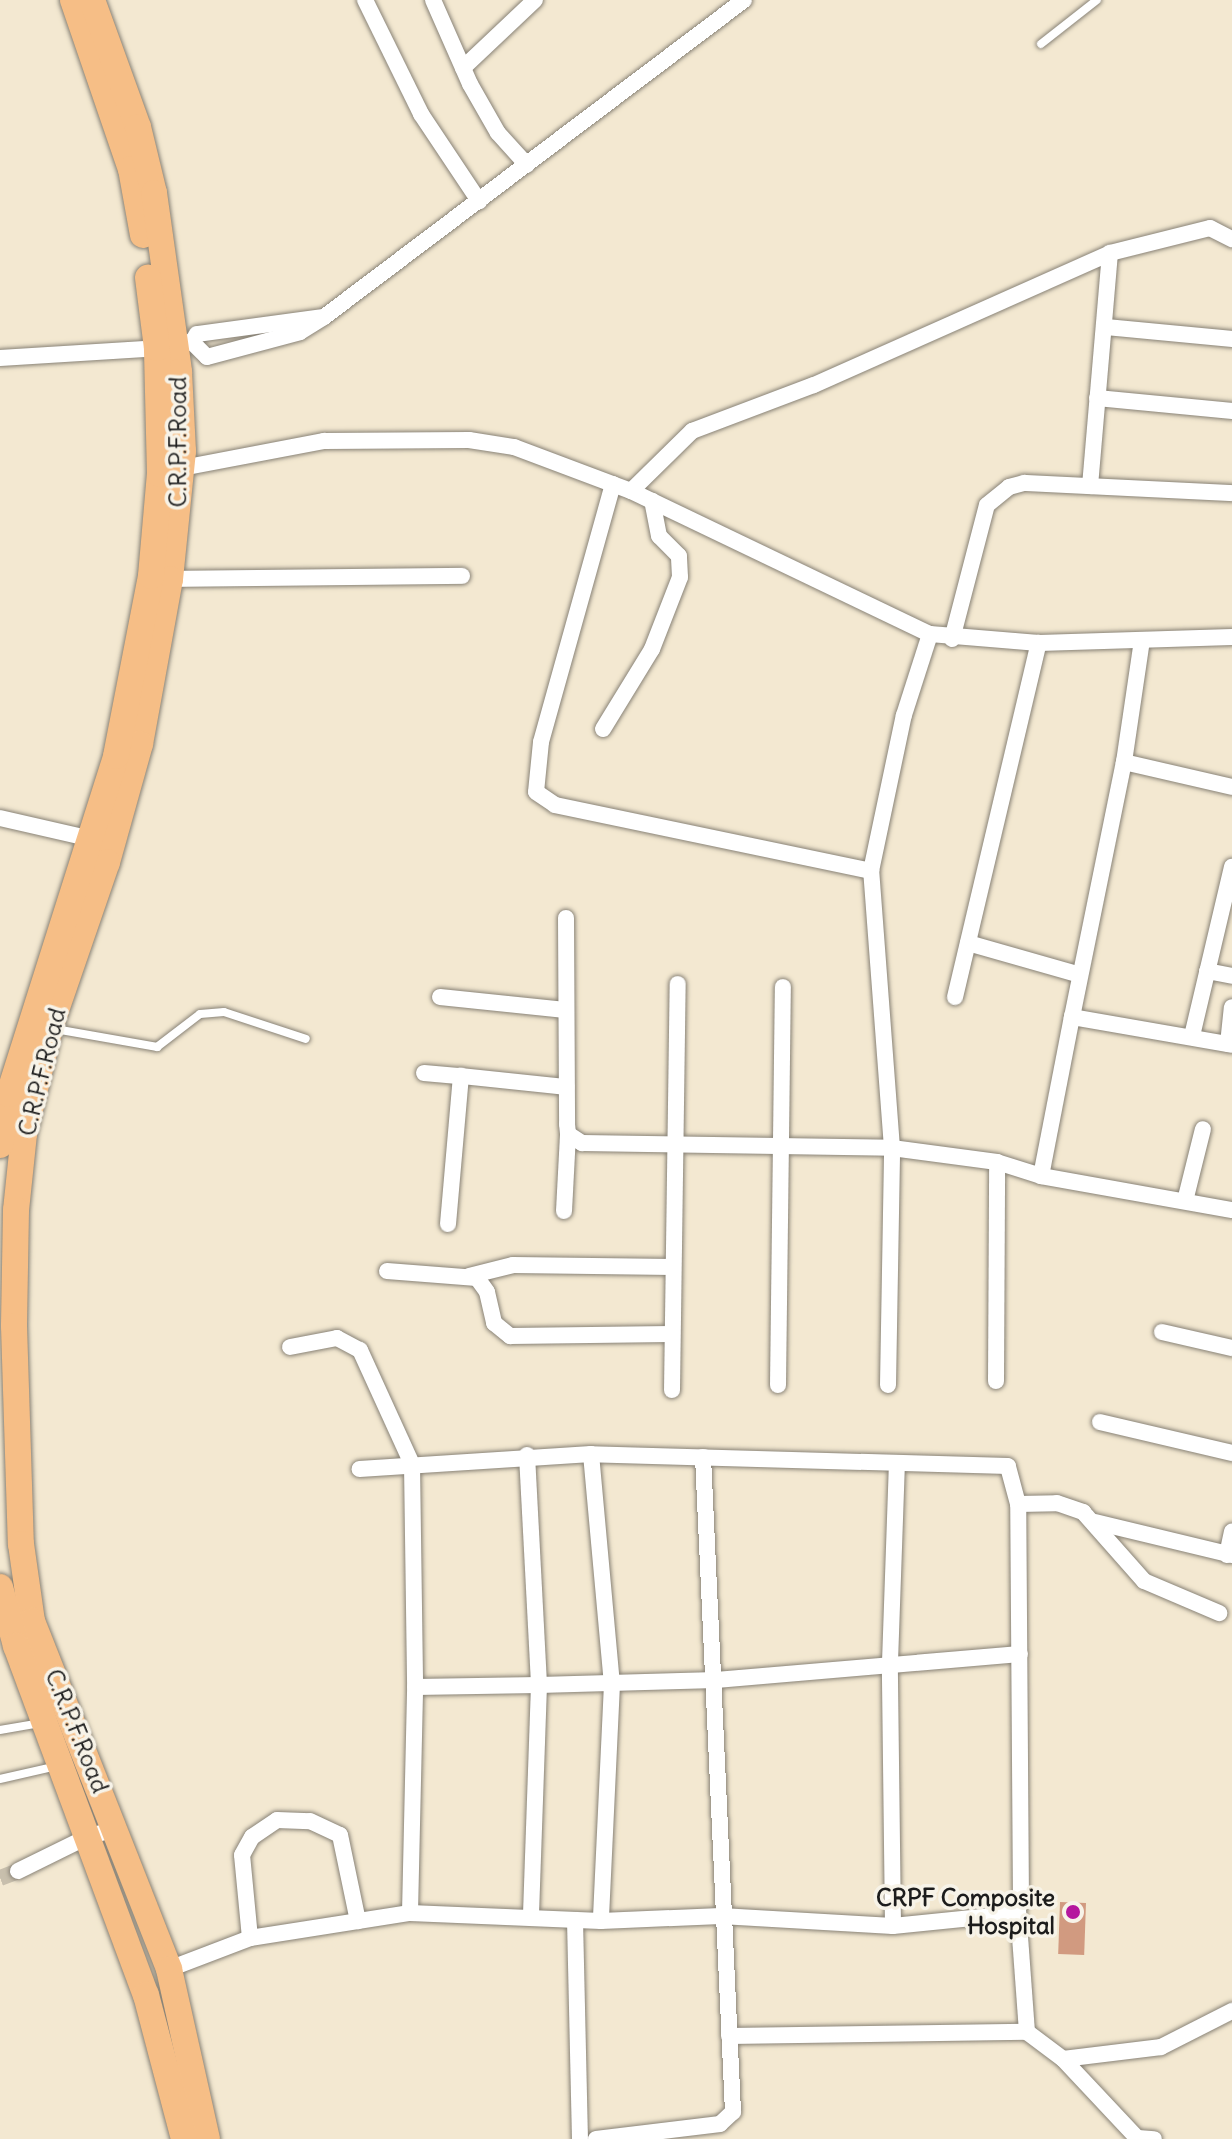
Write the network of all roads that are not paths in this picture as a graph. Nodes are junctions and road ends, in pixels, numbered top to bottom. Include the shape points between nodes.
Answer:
1 (73, 0) edge
2 (92, 0) edge
3 (365, 0) edge
4 (433, 0) edge
5 (535, 0) edge
6 (744, 0) edge
7 (1097, 0) edge
8 (1041, 44) dead end
9 (463, 68) junction
10 (527, 165) junction
11 (479, 201) junction
12 (1232, 225) edge
13 (1210, 228) junction
14 (1232, 239) edge
15 (1110, 253) junction
16 (1106, 327) junction
17 (1232, 339) edge
18 (174, 345) junction
19 (0, 358) edge
20 (1097, 398) junction
21 (1232, 411) edge
22 (182, 468) junction
23 (613, 484) junction
24 (1090, 486) junction
25 (631, 491) junction
26 (1232, 493) edge
27 (652, 501) junction
28 (462, 576) dead end
29 (170, 579) junction
30 (930, 634) junction
31 (1232, 637) edge
32 (952, 639) junction
33 (1142, 640) junction
34 (1039, 643) junction
35 (603, 729) dead end
36 (1124, 762) junction
37 (1232, 787) edge
38 (0, 818) edge
39 (92, 839) junction
40 (1232, 867) edge
41 (871, 871) junction
42 (566, 918) dead end
43 (968, 943) junction
44 (1207, 971) junction
45 (1080, 975) junction
46 (1232, 976) edge
47 (678, 984) dead end
48 (783, 987) dead end
49 (440, 997) dead end
50 (955, 997) dead end
51 (1232, 1007) edge
52 (565, 1010) junction
53 (1072, 1017) junction
54 (50, 1028) junction
55 (1192, 1036) junction
56 (306, 1039) dead end
57 (1230, 1044) edge
58 (424, 1073) dead end
59 (461, 1076) junction
60 (566, 1087) junction
61 (5, 1091) edge
62 (1203, 1129) dead end
63 (568, 1134) junction
64 (0, 1145) edge
65 (674, 1147) junction
66 (892, 1148) junction
67 (781, 1149) junction
68 (997, 1162) junction
69 (1041, 1176) junction
70 (1185, 1201) junction
71 (1232, 1210) edge
72 (564, 1211) dead end
73 (448, 1224) dead end
74 (673, 1267) junction
75 (387, 1271) dead end
76 (469, 1276) junction
77 (1162, 1332) dead end
78 (671, 1334) junction
79 (290, 1347) dead end
80 (1232, 1348) edge
81 (996, 1381) dead end
82 (778, 1385) dead end
83 (888, 1385) dead end
84 (672, 1390) dead end
85 (1100, 1422) dead end
86 (1232, 1453) edge
87 (591, 1454) junction
88 (527, 1455) junction
89 (703, 1457) junction
90 (412, 1464) junction
91 (897, 1465) junction
92 (359, 1469) dead end
93 (1018, 1504) junction
94 (1095, 1522) junction
95 (1232, 1532) edge
96 (1230, 1555) edge
97 (0, 1587) edge
98 (1219, 1613) dead end
99 (1020, 1654) junction
100 (890, 1662) junction
101 (716, 1680) junction
102 (612, 1684) junction
103 (539, 1685) junction
104 (415, 1687) junction
105 (46, 1722) junction
106 (0, 1730) edge
107 (62, 1765) junction
108 (0, 1779) edge
109 (117, 1829) junction
110 (89, 1836) junction
111 (18, 1871) tunnel mouth
112 (1018, 1910) junction
113 (410, 1913) junction
114 (531, 1916) junction
115 (721, 1916) junction
116 (575, 1920) junction
117 (358, 1921) junction
118 (601, 1921) junction
119 (893, 1926) junction
120 (250, 1938) junction
121 (169, 1969) junction
122 (1232, 2011) edge
123 (1027, 2032) junction
124 (729, 2036) junction
125 (1063, 2059) junction
126 (184, 2139) edge
127 (207, 2139) edge
128 (580, 2139) edge
129 (596, 2139) edge
130 (1143, 2139) edge

1 - 18 main road, C.R.P.F.Road via 131,169
2 - 18 main road, C.R.P.F.Road via 147,162
3 - 11 street via 421,114
4 - 9 street
5 - 9 street
6 - 10 street
7 - 8 lane
9 - 10 street via 498,133
10 - 11 street
11 - 18 street via 300,332 207,357
12 - 13 street
13 - 14 street
13 - 15 street
15 - 16 street
15 - 25 street via 814,385 692,431
16 - 17 street
16 - 20 street
18 - 19 street
18 - 22 main road, C.R.P.F.Road
18 - 39 main road, C.R.P.F.Road via 151,576 116,756
20 - 21 street
20 - 24 street
22 - 23 street via 324,441 424,438 514,447
22 - 29 main road, C.R.P.F.Road
23 - 25 street
23 - 41 street via 541,742 536,792 555,805
24 - 26 street
24 - 32 street via 1024,483 994,496 963,584
25 - 27 street
27 - 30 street
27 - 35 street via 659,536 679,556 680,577 652,649
28 - 29 street
29 - 54 main road, C.R.P.F.Road via 132,776
30 - 32 street
30 - 41 street via 904,715
31 - 33 street
32 - 34 street
33 - 34 street
33 - 36 street
34 - 43 street
36 - 37 street
36 - 45 street
38 - 39 street
39 - 61 main road, C.R.P.F.Road
40 - 44 street
41 - 66 street
42 - 52 street
43 - 45 street
43 - 50 street
44 - 46 street
44 - 55 street
45 - 53 street
47 - 65 street
48 - 67 street
49 - 52 street
51 - 57 street
52 - 60 street
53 - 55 street
53 - 69 street
54 - 56 lane via 157,1047 200,1014 224,1012
54 - 109 main road, C.R.P.F.Road via 29,1109 16,1210 15,1387 23,1576 32,1621
55 - 57 street
58 - 59 street
59 - 60 street
59 - 73 street
60 - 63 street
61 - 64 main road, C.R.P.F.Road
62 - 70 street
63 - 65 street via 582,1143
63 - 72 street
65 - 67 street
65 - 74 street
66 - 67 street
66 - 68 street
66 - 83 street
67 - 82 street
68 - 69 street
68 - 81 street
69 - 70 street
70 - 71 street
74 - 76 street via 513,1265
74 - 78 street
75 - 76 street
76 - 78 street via 483,1283 494,1323 510,1336
77 - 80 street
78 - 84 street
79 - 90 street via 337,1338 360,1350
85 - 86 street
87 - 88 street
87 - 89 street
87 - 102 street
88 - 90 street
88 - 103 street
89 - 91 street
89 - 101 street
90 - 92 street
90 - 104 street
91 - 93 street via 999,1462 1015,1474
91 - 100 street
93 - 94 street via 1072,1506
93 - 99 street
94 - 96 street
94 - 98 street via 1144,1581
95 - 96 street
97 - 105 main road, C.R.P.F.Road
99 - 100 street
99 - 112 street
100 - 101 street
100 - 119 street
101 - 102 street
101 - 115 street
102 - 103 street
102 - 118 street
103 - 104 street
103 - 114 street
104 - 113 street
105 - 106 lane
105 - 107 main road, C.R.P.F.Road
107 - 108 lane
107 - 110 main road, C.R.P.F.Road
109 - 110 street
109 - 121 main road, C.R.P.F.Road
110 - 111 street
110 - 126 main road, C.R.P.F.Road via 146,1995
112 - 119 street
112 - 123 street
113 - 114 street
113 - 117 street
114 - 116 street
115 - 118 street
115 - 119 street
115 - 124 street
116 - 118 street
116 - 128 street
117 - 120 street
117 - 120 street via 340,1835 310,1821 277,1820 252,1837 242,1855
120 - 121 street
121 - 127 main road, C.R.P.F.Road
122 - 125 street via 1161,2047
123 - 124 street
123 - 125 street
124 - 129 street via 735,2098 728,2118 720,2124
125 - 130 street

